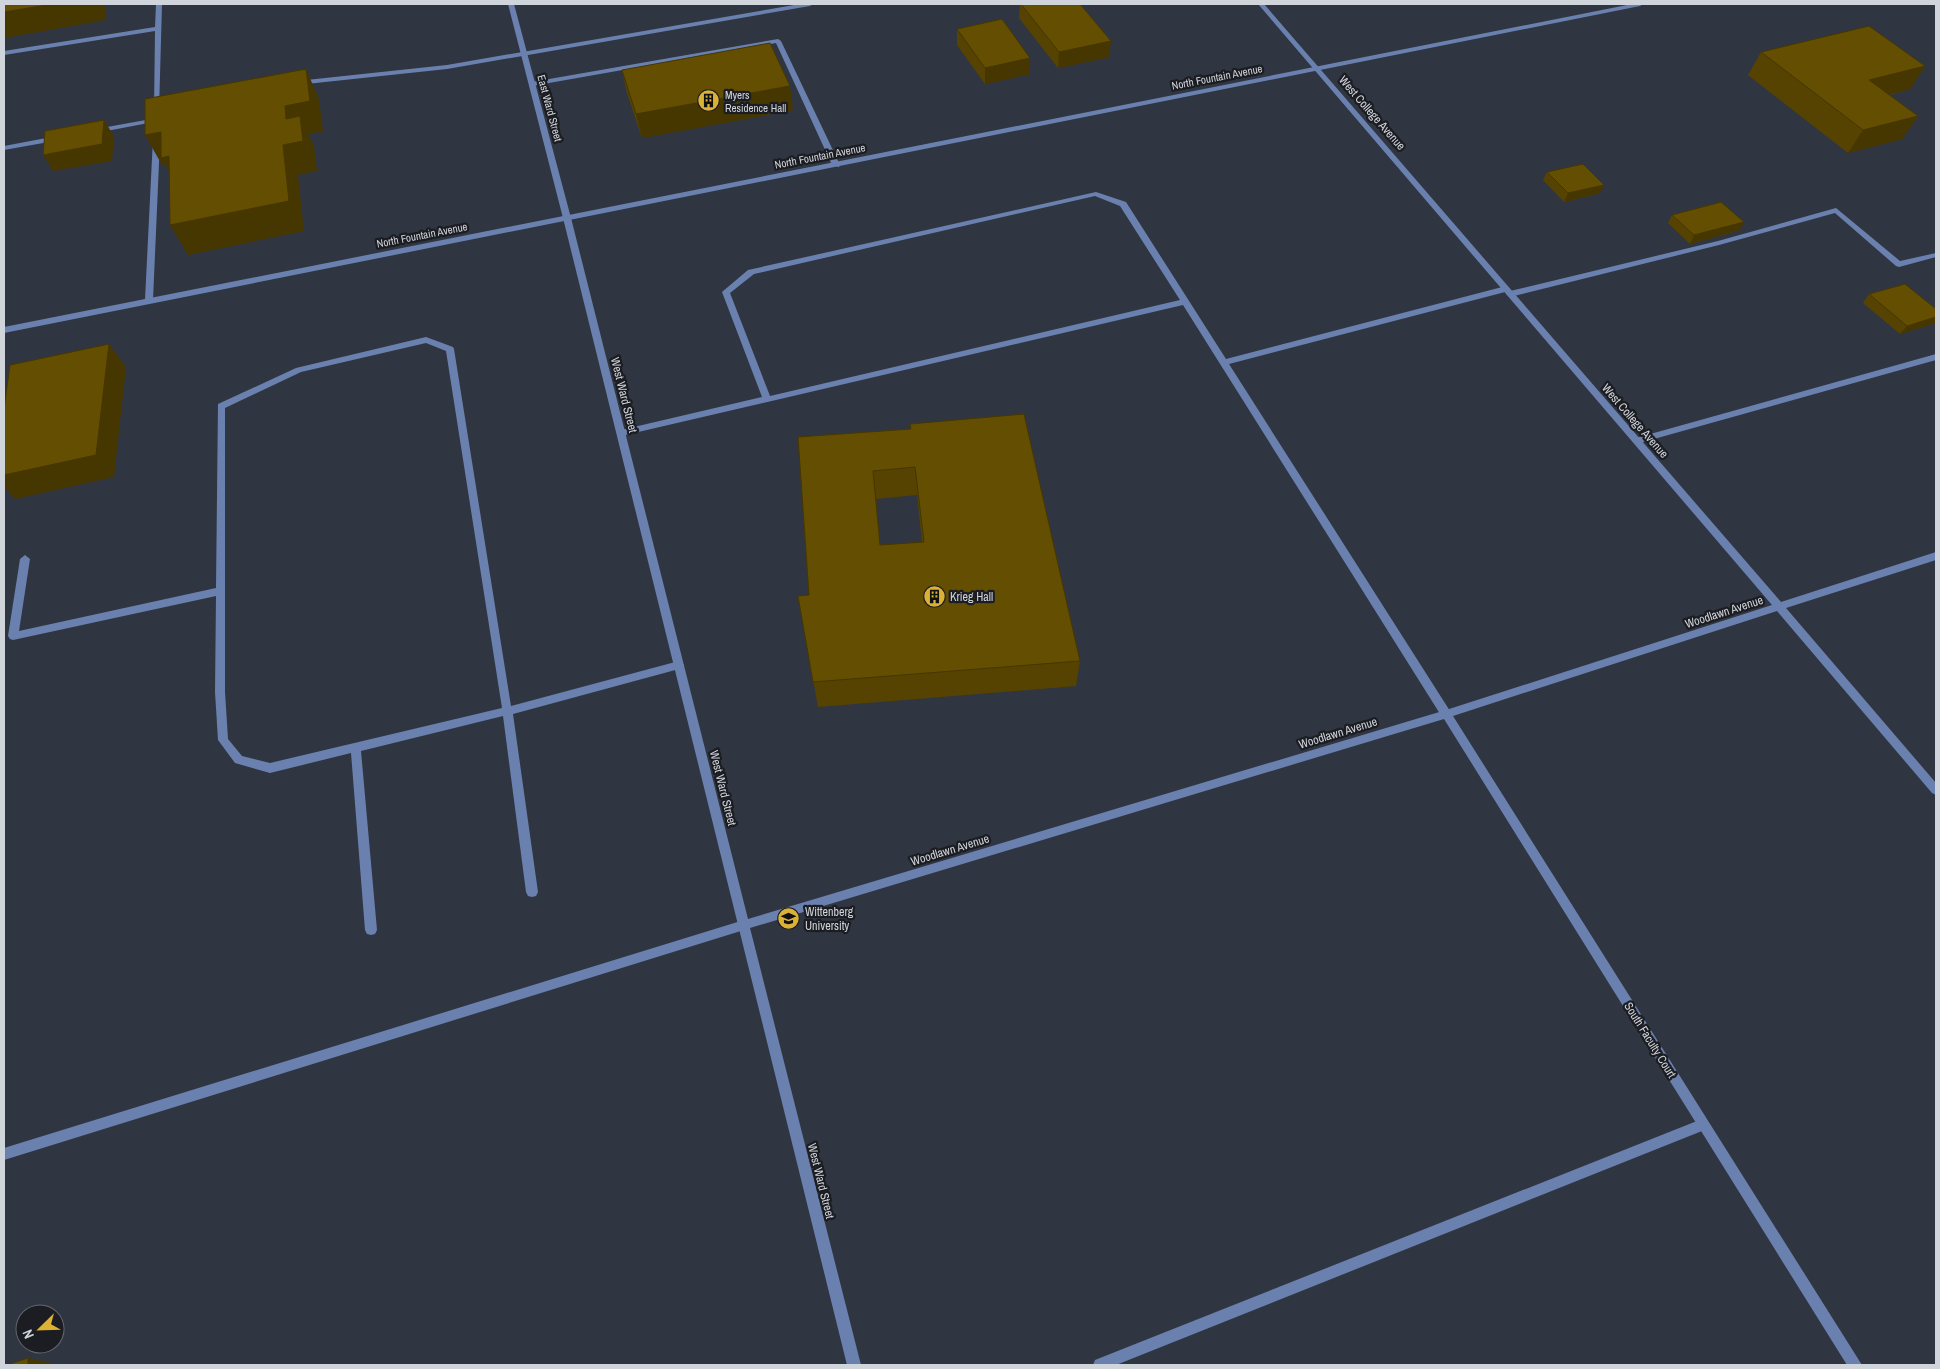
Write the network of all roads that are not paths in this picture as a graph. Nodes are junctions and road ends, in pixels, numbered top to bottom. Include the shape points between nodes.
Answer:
1 (159, 4) edge
2 (511, 4) edge
3 (810, 4) edge
4 (1261, 4) edge
5 (1640, 4) edge
6 (159, 28) junction
7 (4, 53) edge
8 (524, 54) junction
9 (1316, 68) junction
10 (287, 84) edge
11 (532, 84) junction
12 (166, 103) edge
13 (157, 104) junction
14 (157, 120) junction
15 (90, 132) edge
16 (61, 138) edge
17 (4, 148) edge
18 (836, 165) junction
19 (567, 218) junction
20 (1936, 255) edge
21 (1508, 292) junction
22 (149, 300) junction
23 (1185, 302) junction
24 (4, 330) edge
25 (1936, 357) edge
26 (1223, 363) junction
27 (766, 400) junction
28 (621, 433) junction
29 (1636, 441) junction
30 (1936, 556) edge
31 (25, 558) dead end
32 (221, 591) junction
33 (1779, 608) junction
34 (679, 665) junction
35 (507, 710) junction
36 (1446, 714) junction
37 (356, 747) junction
38 (1936, 790) edge
39 (532, 892) dead end
40 (744, 925) junction
41 (371, 930) dead end
42 (1702, 1125) junction
43 (4, 1154) edge
44 (854, 1365) edge
45 (1100, 1365) edge
46 (1855, 1365) edge

1 - 6 street
2 - 8 street, East Ward Street
3 - 8 street
4 - 9 street, West College Avenue
5 - 9 street, North Fountain Avenue
6 - 7 street
6 - 13 street
8 - 10 street via 447,67
8 - 11 street, East Ward Street
9 - 18 street, North Fountain Avenue
9 - 21 street, West College Avenue
11 - 18 street via 778,41
11 - 19 street, East Ward Street
12 - 13 street
13 - 14 street
14 - 15 street
14 - 22 street
16 - 17 street
18 - 19 street, North Fountain Avenue
19 - 22 street, North Fountain Avenue
19 - 28 street, West Ward Street
20 - 21 street via 1900,264 1836,210 1719,243
21 - 26 street
21 - 29 street, West College Avenue
22 - 24 street, North Fountain Avenue
23 - 26 street, South Faculty Court
23 - 27 street
23 - 27 street, South Faculty Court via 1123,204 1096,194 751,272 726,292
25 - 29 street
26 - 36 street, South Faculty Court
27 - 28 street
28 - 34 street, West Ward Street
29 - 33 street, West College Avenue
30 - 33 street, Woodlawn Avenue
31 - 32 street via 13,636
32 - 35 street via 221,406 299,370 426,340 450,349
32 - 37 street via 223,740 239,760 270,768
33 - 36 street, Woodlawn Avenue
33 - 38 street, West College Avenue
34 - 35 street
34 - 40 street, West Ward Street
35 - 37 street
35 - 39 street
36 - 40 street, Woodlawn Avenue
36 - 42 street, South Faculty Court
37 - 41 street
40 - 43 street, Woodlawn Avenue
40 - 44 street, West Ward Street
42 - 45 street
42 - 46 street, South Faculty Court

